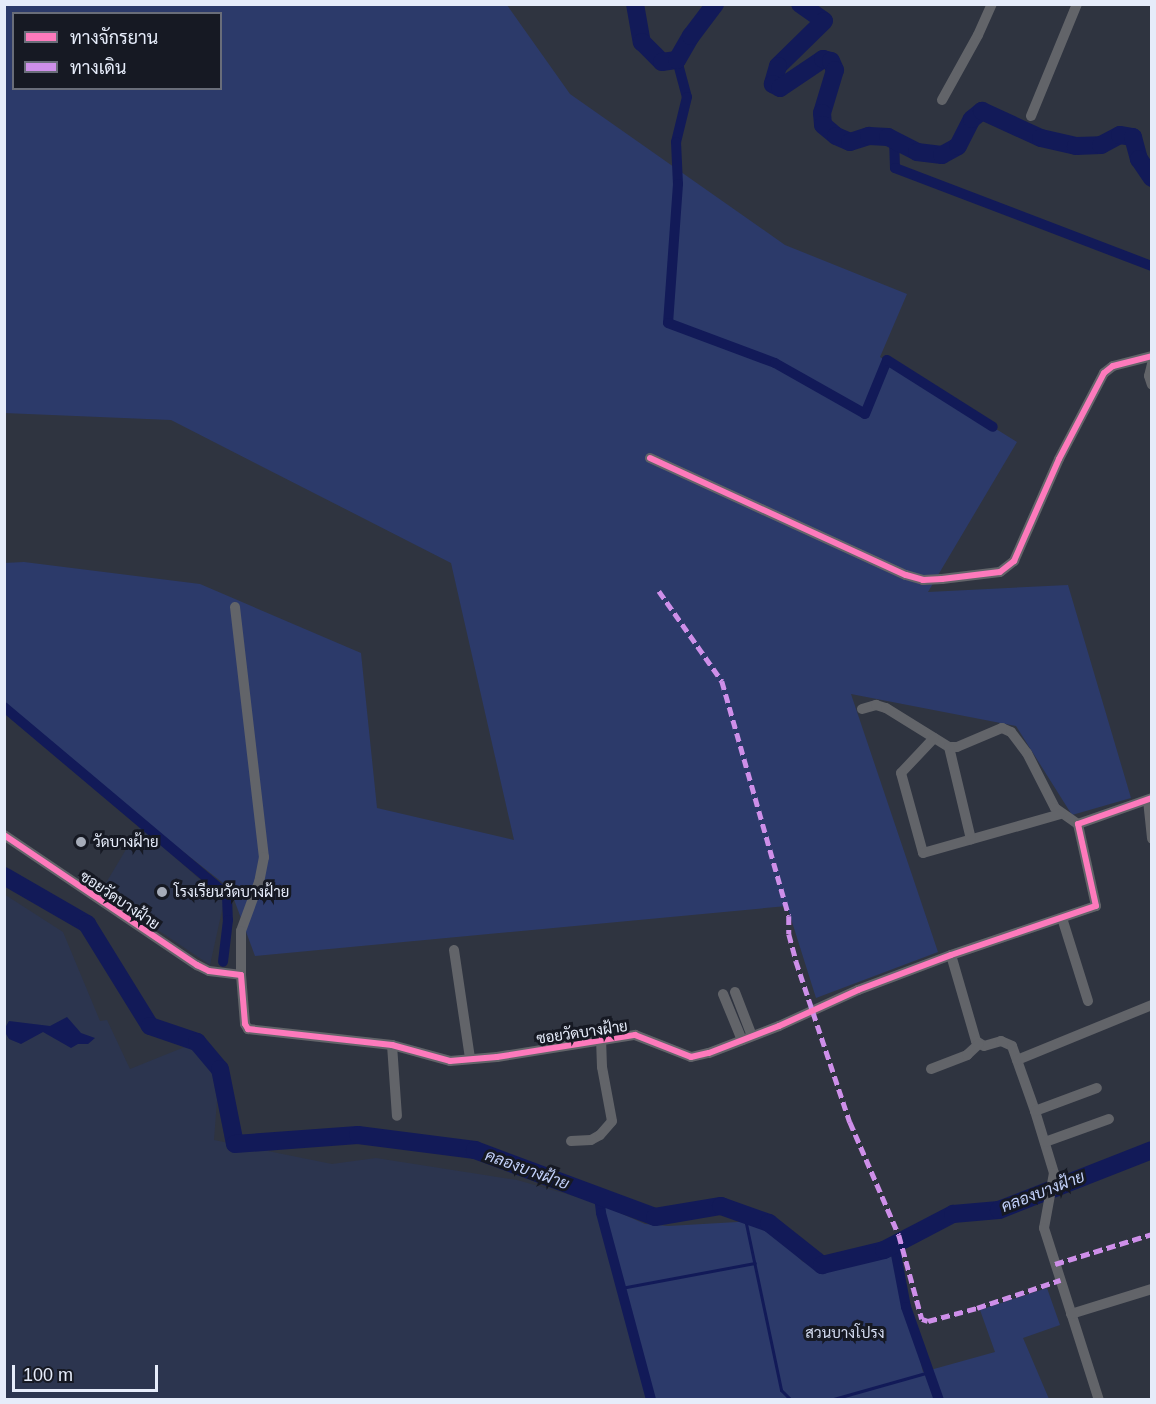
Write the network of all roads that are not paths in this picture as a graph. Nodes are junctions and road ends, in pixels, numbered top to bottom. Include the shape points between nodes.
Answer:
1 (992, 4) edge
2 (1077, 4) edge
3 (942, 100) dead end
4 (1031, 116) dead end
5 (1152, 356) edge
6 (1152, 364) edge
7 (1152, 385) edge
8 (650, 458) dead end
9 (235, 607) dead end
10 (862, 709) dead end
11 (934, 738) junction
12 (949, 747) junction
13 (1150, 799) edge
14 (1061, 814) junction
15 (1078, 824) junction
16 (4, 835) edge
17 (971, 839) junction
18 (1152, 839) edge
19 (1062, 918) junction
20 (454, 950) dead end
21 (951, 955) junction
22 (241, 975) junction
23 (735, 992) dead end
24 (723, 994) dead end
25 (1088, 1001) dead end
26 (1152, 1005) edge
27 (747, 1038) junction
28 (601, 1040) junction
29 (979, 1044) junction
30 (392, 1045) junction
31 (470, 1059) junction
32 (1017, 1060) junction
33 (931, 1069) dead end
34 (1097, 1088) dead end
35 (1035, 1111) junction
36 (397, 1116) dead end
37 (1109, 1119) dead end
38 (571, 1142) dead end
39 (1045, 1142) junction
40 (1152, 1289) edge
41 (1071, 1314) junction
42 (1099, 1400) edge

1 - 3 street
2 - 4 street
5 - 8 street via 1113,366 1104,373 1059,459 1014,561 1000,572 923,580 906,575
6 - 7 street
9 - 22 street via 264,857 241,931
10 - 11 street via 876,705 886,708
11 - 12 street
11 - 17 street via 901,773 923,853
12 - 14 street via 1002,728 1011,732
12 - 17 street
13 - 15 street
13 - 18 street
14 - 15 street
14 - 17 street
15 - 19 street, ซอยวัดบางฝ้าย via 1096,906
16 - 22 street, ซอยวัดบางฝ้าย via 197,965 209,971
19 - 21 street, ซอยวัดบางฝ้าย
19 - 25 street
20 - 31 street
21 - 27 street, ซอยวัดบางฝ้าย
21 - 29 street
22 - 30 street, ซอยวัดบางฝ้าย via 248,1029
23 - 27 street
24 - 27 street
26 - 32 street
27 - 28 street, ซอยวัดบางฝ้าย via 691,1057 635,1035
28 - 31 street, ซอยวัดบางฝ้าย
28 - 38 street via 612,1121 591,1140
29 - 32 street via 1006,1041
29 - 33 street via 967,1055
30 - 31 street, ซอยวัดบางฝ้าย via 450,1061
30 - 36 street
32 - 35 street
34 - 35 street
35 - 39 street
37 - 39 street
39 - 41 street via 1054,1183 1043,1222
40 - 41 street
41 - 42 street

